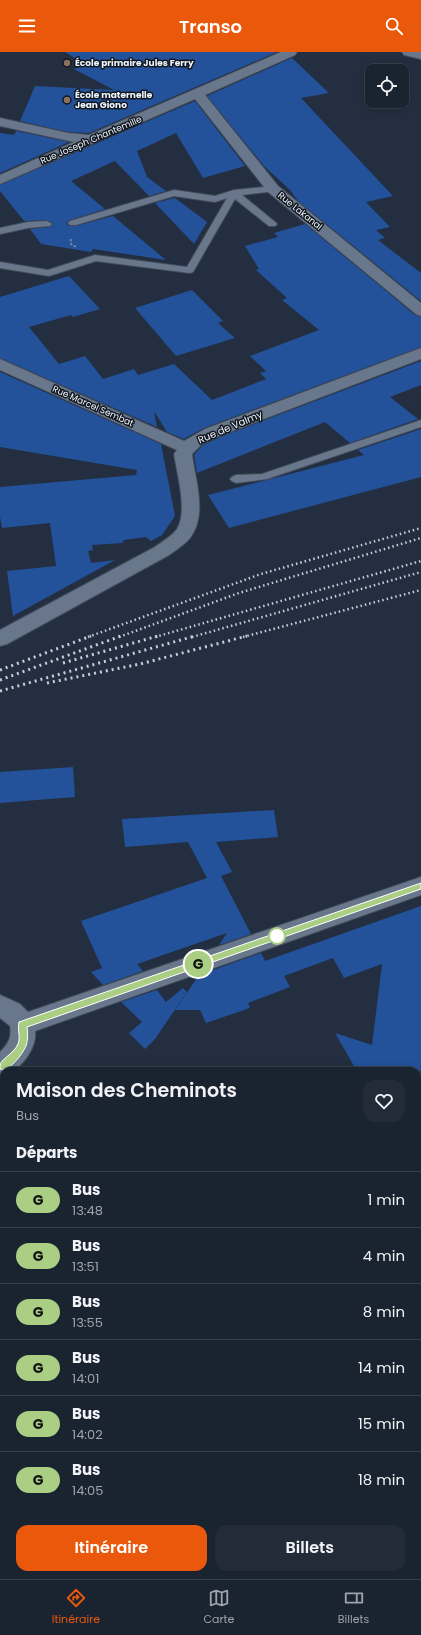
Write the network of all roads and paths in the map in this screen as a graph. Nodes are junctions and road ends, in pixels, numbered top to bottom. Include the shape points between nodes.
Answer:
1 (291, 52) edge
2 (408, 52) edge
3 (421, 55) edge
4 (198, 94) junction
5 (0, 122) edge
6 (90, 140) junction
7 (0, 180) edge
8 (273, 188) junction
9 (234, 193) junction
10 (74, 223) dead end
11 (47, 224) dead end
12 (272, 224) dead end
13 (0, 231) edge
14 (0, 265) edge
15 (421, 311) edge
16 (421, 353) edge
17 (0, 364) edge
18 (421, 423) edge
19 (186, 448) junction
20 (236, 479) dead end
21 (0, 639) edge
22 (421, 886) edge
23 (0, 1006) edge
24 (22, 1025) junction
25 (0, 1066) edge

1 - 4 street, Rue Joseph Chantemille
2 - 3 street
4 - 6 street, Rue Joseph Chantemille
4 - 8 street, Rue Lakanal
5 - 6 street
6 - 7 street, Rue Joseph Chantemille
8 - 9 lane
8 - 15 street, Rue Lakanal
9 - 10 lane via 215,198 174,193
9 - 12 lane
9 - 14 lane via 190,270 95,258 49,273
11 - 13 lane
16 - 19 street, Rue de Valmy via 211,433
17 - 19 street, Rue Marcel Sembat
18 - 20 lane via 263,477
19 - 21 street, Rue de Valmy via 183,454 191,516 180,538 156,554
22 - 24 street
23 - 24 street via 14,1014
24 - 25 street via 22,1045 8,1062

